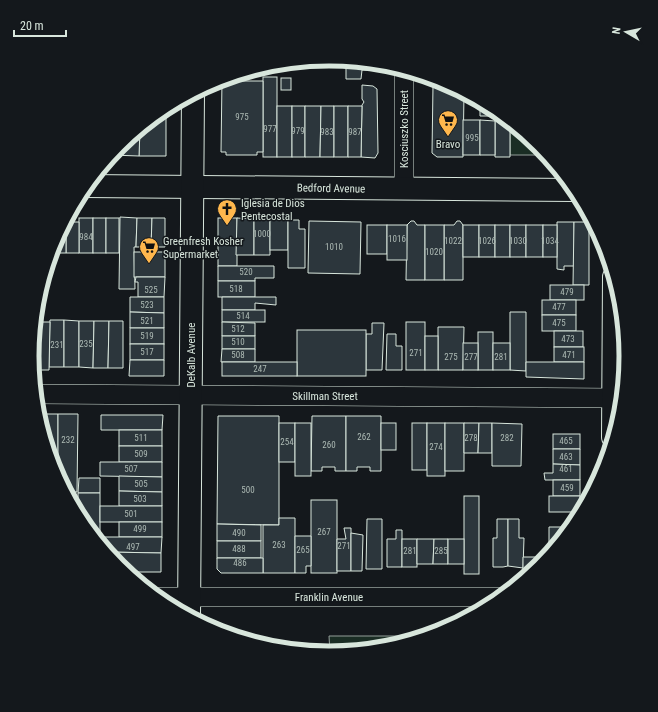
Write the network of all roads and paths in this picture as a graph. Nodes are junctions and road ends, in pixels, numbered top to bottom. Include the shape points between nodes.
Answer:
1 (404, 76) edge
2 (193, 100) edge
3 (94, 186) edge
4 (192, 186) junction
5 (404, 188) junction
6 (566, 190) edge
7 (614, 304) edge
8 (41, 394) edge
9 (190, 395) junction
10 (614, 398) junction
11 (614, 410) edge
12 (488, 598) edge
13 (179, 604) edge
14 (189, 607) edge

1 - 5 street, Kosciuszko Street
2 - 4 main road, DeKalb Avenue
3 - 4 main road, Bedford Avenue
4 - 5 main road, Bedford Avenue
4 - 9 main road, DeKalb Avenue
5 - 6 main road, Bedford Avenue
7 - 10 main road
8 - 9 street, Skillman Street
9 - 10 street, Skillman Street
9 - 14 main road, DeKalb Avenue
10 - 11 main road
12 - 14 street, Franklin Avenue
13 - 14 street, Franklin Avenue

